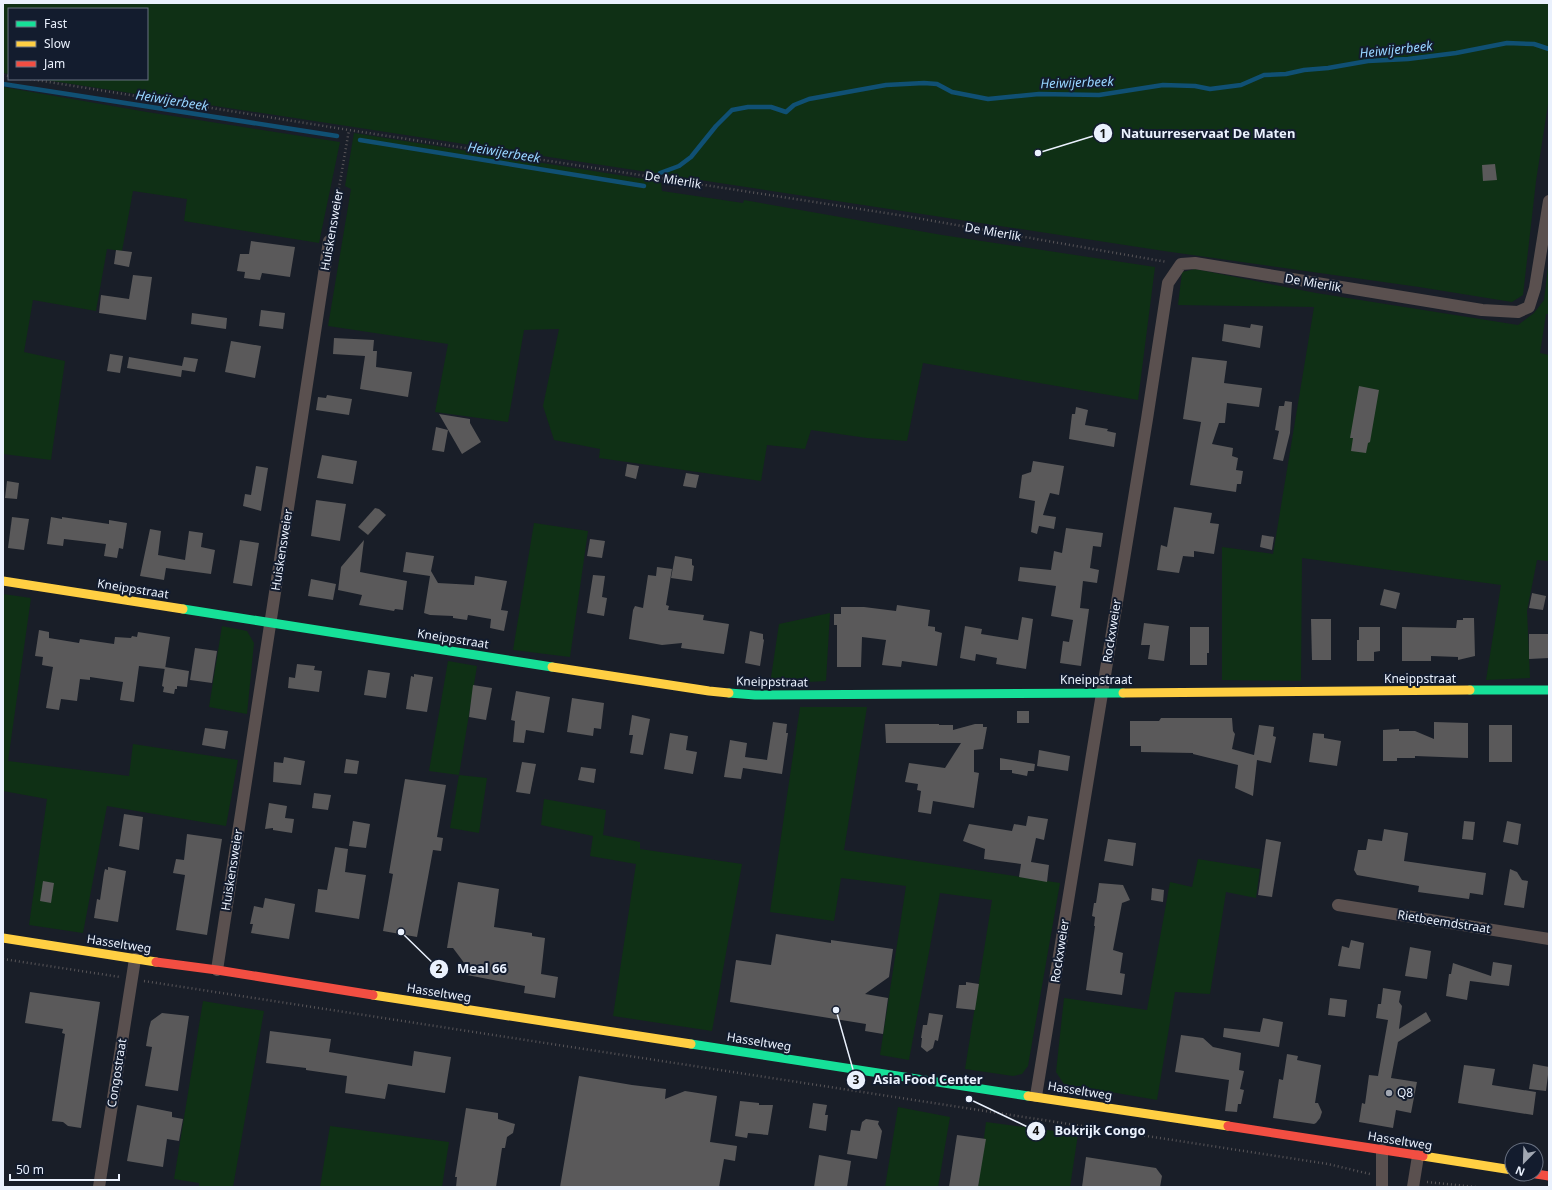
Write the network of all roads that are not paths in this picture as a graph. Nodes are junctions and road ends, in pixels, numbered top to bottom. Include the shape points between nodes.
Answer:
1 (1549, 201) edge
2 (329, 242) road end
3 (1181, 264) joint
4 (3, 581) edge
5 (271, 622) junction
6 (1549, 690) edge
7 (1102, 692) junction
8 (1338, 905) dead end
9 (3, 938) edge
10 (1549, 939) edge
11 (135, 958) junction
12 (217, 970) junction
13 (1036, 1096) junction
14 (1382, 1150) junction
15 (1418, 1156) junction
16 (1504, 1169) edge
17 (1417, 1184) edge
18 (99, 1187) edge
19 (1382, 1187) edge

1 - 3 street, De Mierlik via 1535,288 1529,307 1518,312 1482,310 1195,263
2 - 5 street, Huiskensweier
3 - 7 street, Rockxweier via 1168,283
4 - 5 street, Kneippstraat
5 - 7 street, Kneippstraat via 701,690 755,695
5 - 12 street, Huiskensweier
6 - 7 street, Kneippstraat
7 - 13 street, Rockxweier
8 - 10 street, Rietbeemdstraat
9 - 11 street, Hasseltweg
11 - 12 street, Hasseltweg
11 - 18 street, Congostraat
12 - 13 street, Hasseltweg
13 - 14 street, Hasseltweg
14 - 15 street, Hasseltweg
14 - 19 street
15 - 16 street, Hasseltweg
15 - 17 street

